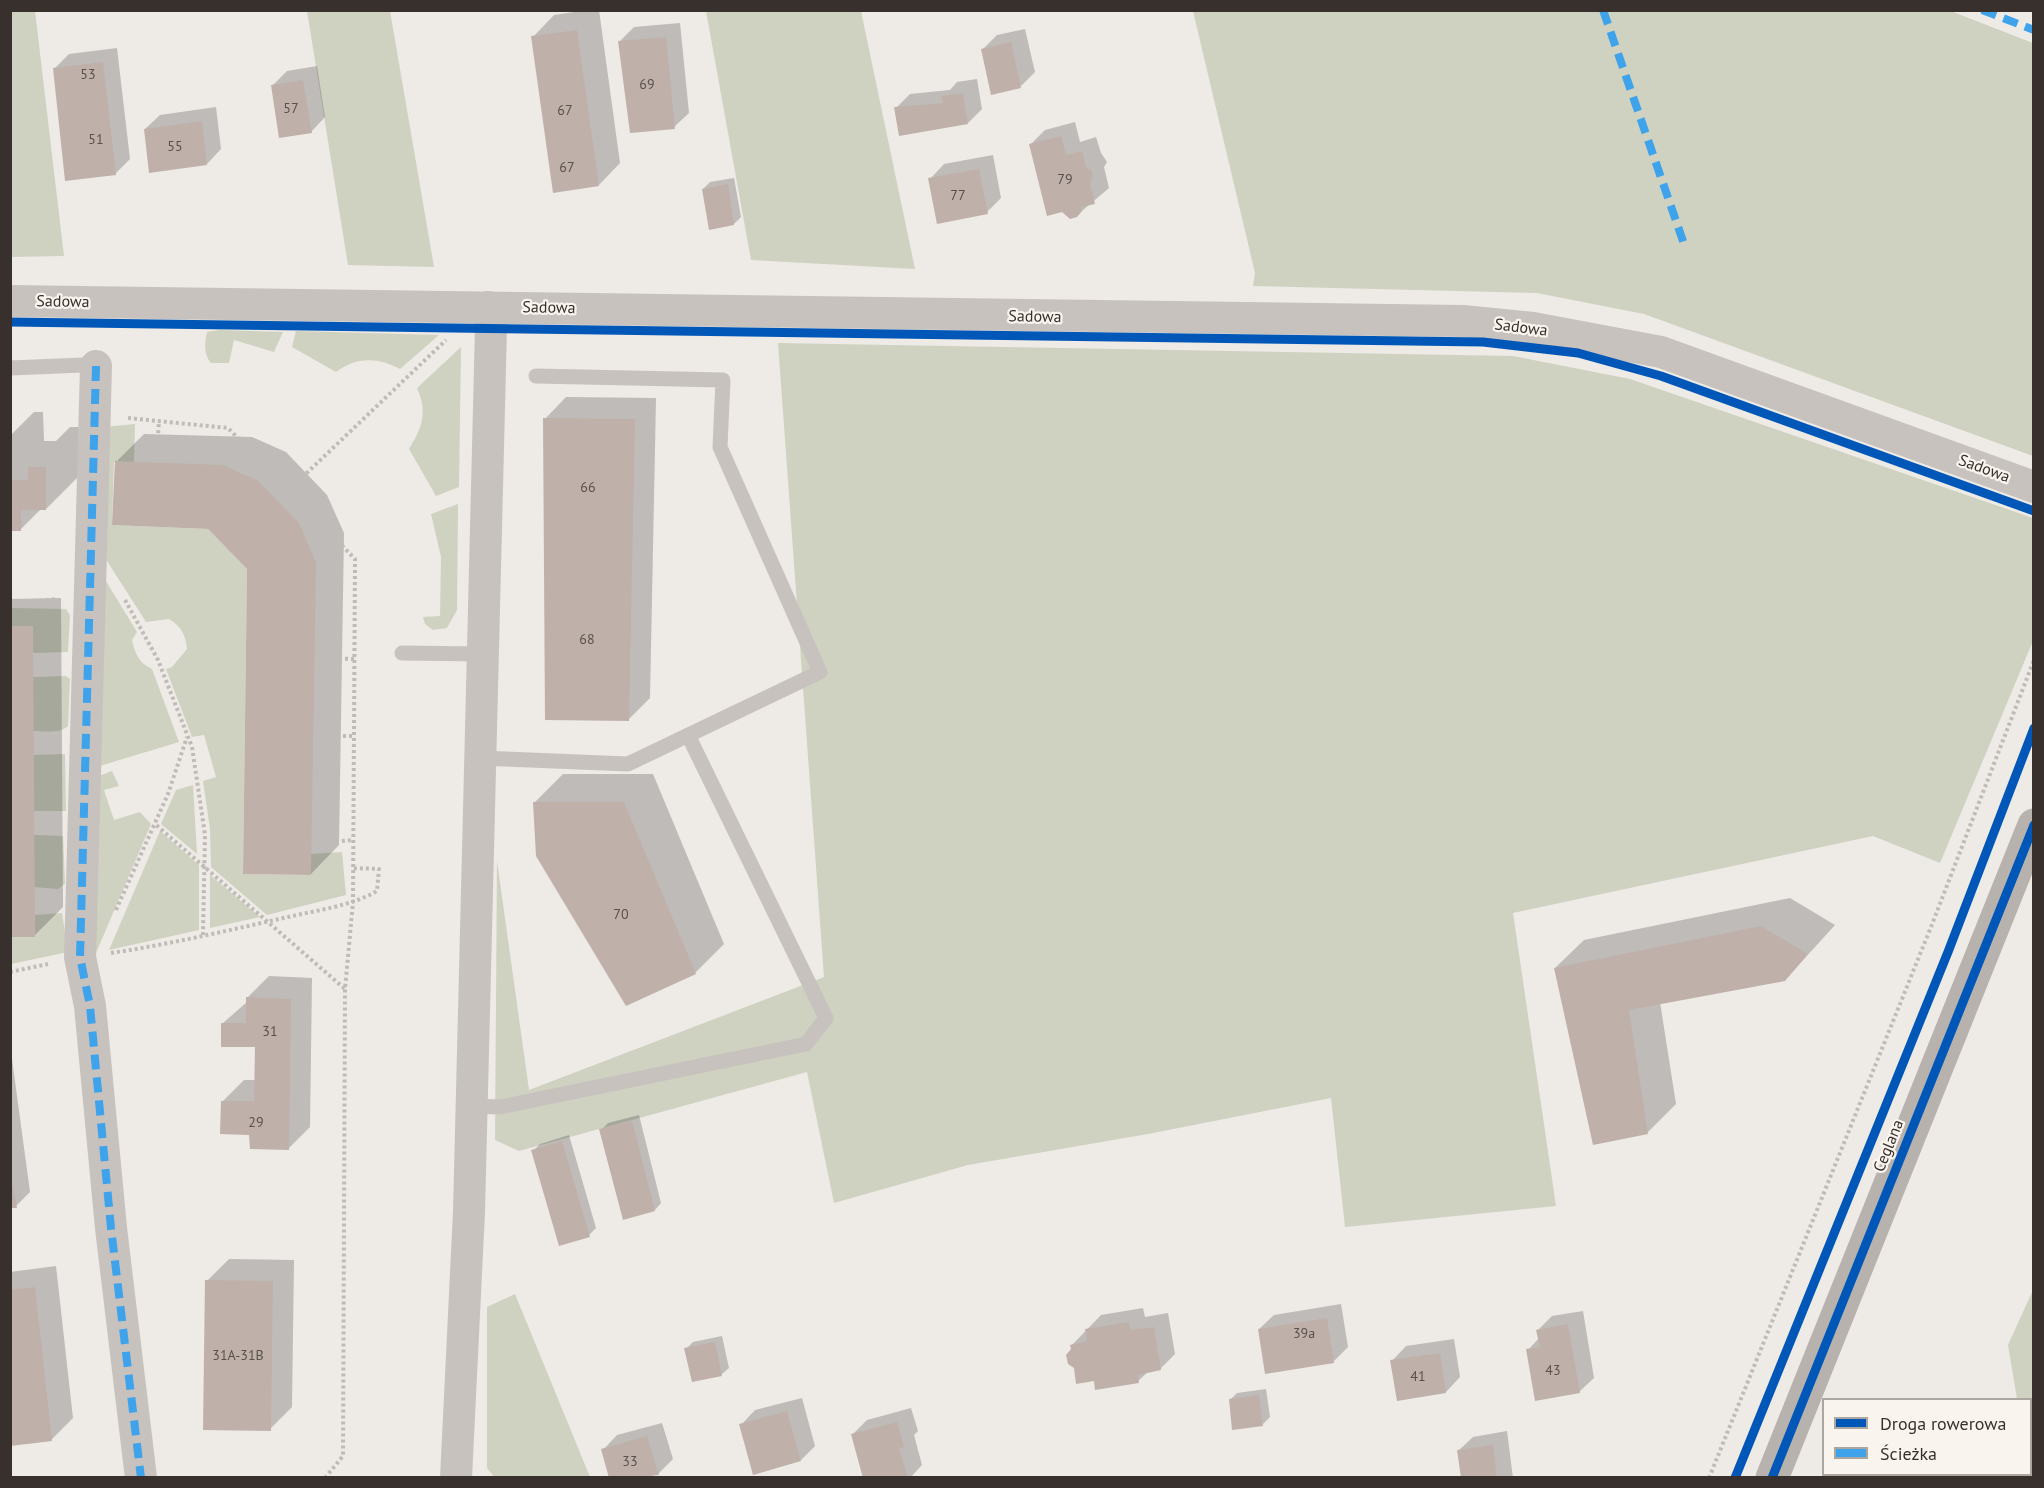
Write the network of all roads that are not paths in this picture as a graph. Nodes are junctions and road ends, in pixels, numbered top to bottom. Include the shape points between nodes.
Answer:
1 (10, 301) edge
2 (489, 317) junction
3 (89, 366) joint
4 (10, 368) edge
5 (536, 376) dead end
6 (2034, 487) edge
7 (402, 653) dead end
8 (482, 654) junction
9 (688, 735) junction
10 (480, 758) junction
11 (2034, 825) edge
12 (2026, 865) edge
13 (471, 1106) junction
14 (141, 1478) edge
15 (456, 1478) edge
16 (1772, 1478) edge

1 - 2 street, Sadowa
2 - 6 street, Sadowa via 1463,321 1533,328 1661,352
2 - 8 street
3 - 4 lane
3 - 14 street via 94,414 80,957 90,1006
5 - 9 lane via 723,380 720,447 820,672
7 - 8 lane
8 - 10 street
9 - 10 lane via 628,764
9 - 13 lane via 826,1018 806,1044 500,1107
10 - 13 street
11 - 12 street, Ceglana
12 - 16 street, Ceglana
13 - 15 street

